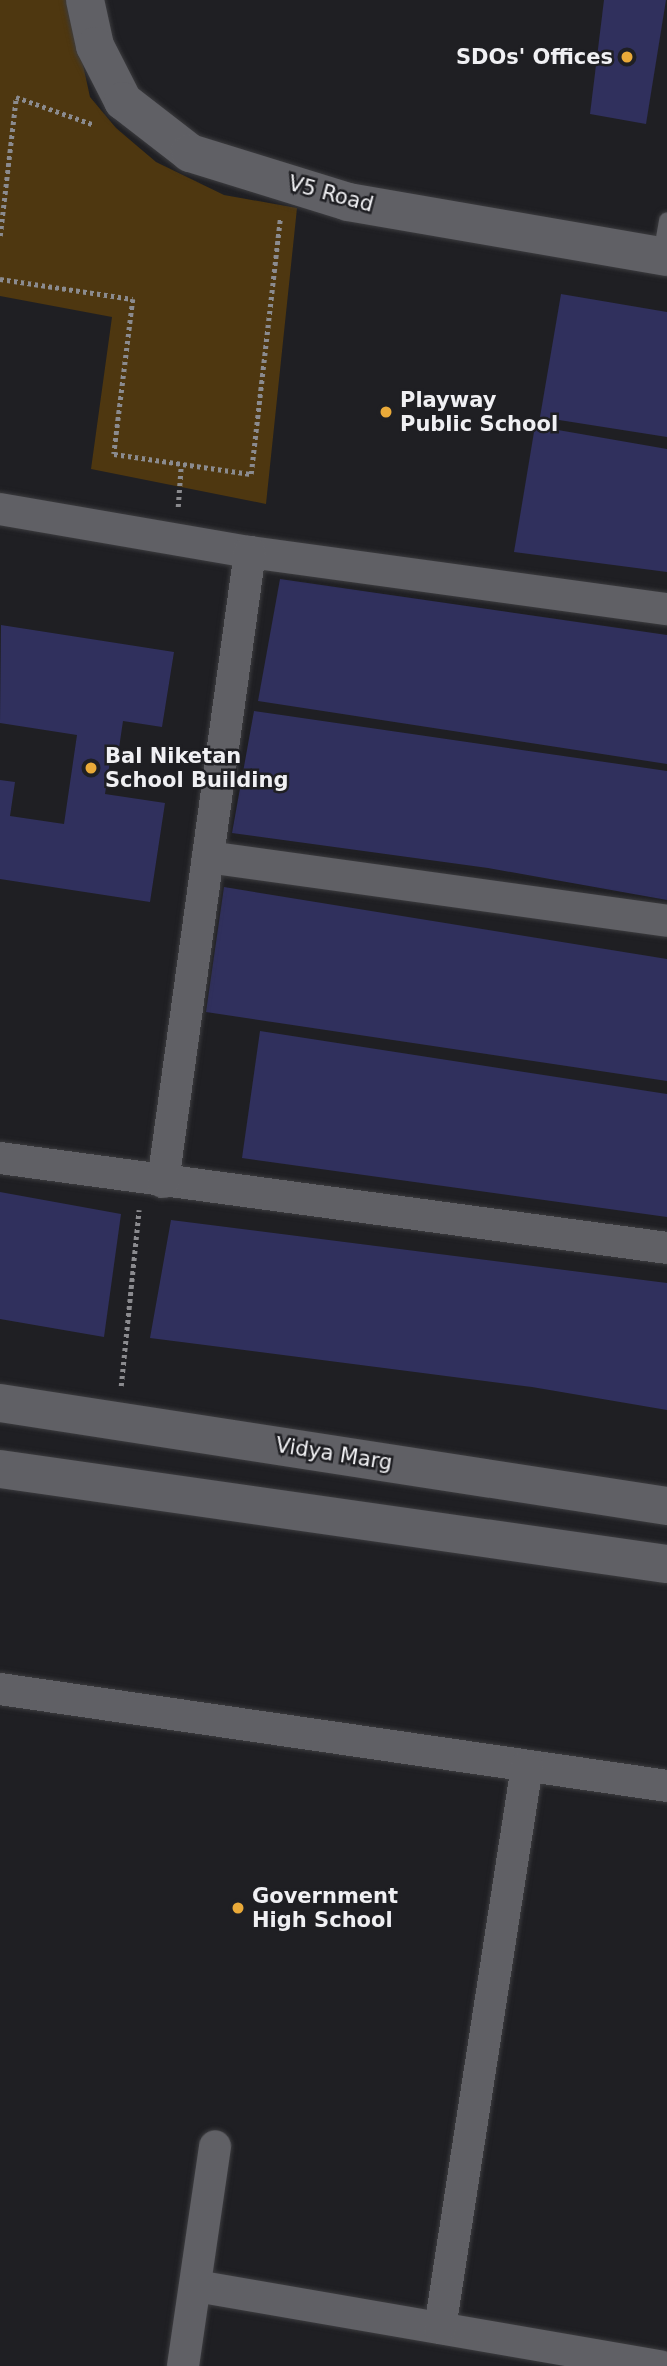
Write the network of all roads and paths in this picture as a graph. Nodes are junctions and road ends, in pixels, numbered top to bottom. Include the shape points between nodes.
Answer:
1 (85, 0) edge
2 (99, 129) dead end
3 (266, 215) dead end
4 (0, 236) edge
5 (665, 244) edge
6 (0, 279) edge
7 (181, 464) junction
8 (0, 509) edge
9 (176, 540) junction
10 (250, 552) junction
11 (667, 609) edge
12 (208, 857) junction
13 (667, 921) edge
14 (0, 1157) edge
15 (153, 1180) junction
16 (667, 1248) edge
17 (0, 1403) edge
18 (117, 1420) junction
19 (0, 1469) edge
20 (667, 1506) edge
21 (667, 1564) edge
22 (0, 1689) edge
23 (527, 1766) junction
24 (667, 1786) edge
25 (215, 2146) dead end
26 (196, 2286) junction
27 (440, 2328) junction
28 (183, 2366) edge
29 (660, 2366) edge

1 - 5 main road, V5 Road via 95,46 122,101 190,153 348,202
2 - 4 path via 16,97
3 - 7 path via 280,216 251,474
6 - 7 path via 133,299 114,454
7 - 9 path
8 - 9 street
9 - 10 street
10 - 11 street
10 - 12 street
12 - 13 street
12 - 15 street
14 - 15 street
15 - 16 street
15 - 18 path
17 - 18 main road, Vidya Marg
18 - 20 main road, Vidya Marg
19 - 21 main road
22 - 23 street
23 - 24 street
23 - 27 street
25 - 26 street
26 - 27 street
26 - 28 street
27 - 29 street

